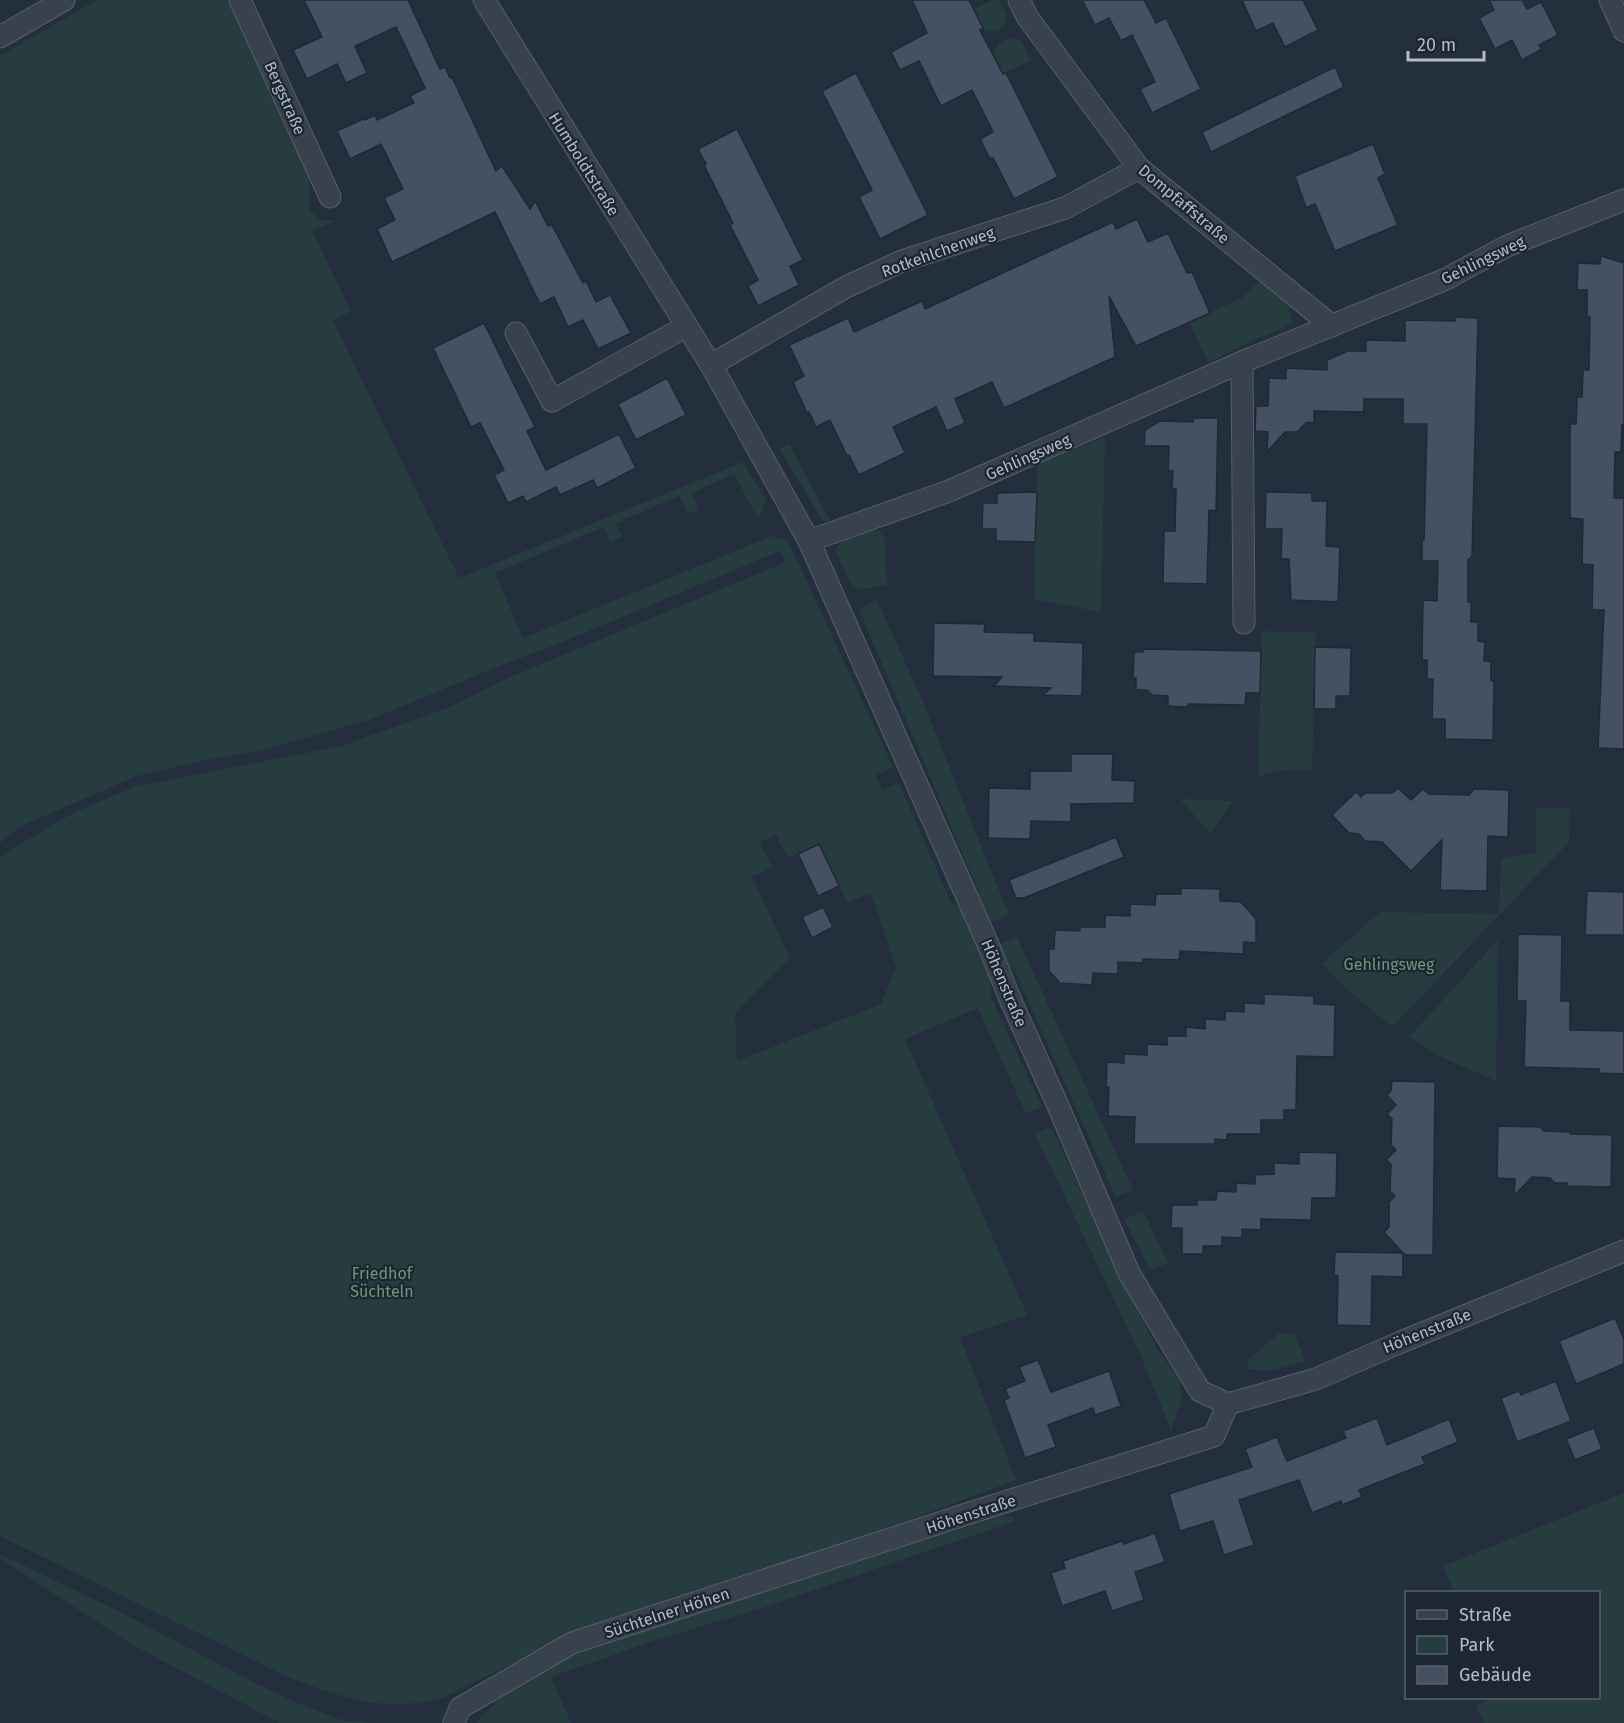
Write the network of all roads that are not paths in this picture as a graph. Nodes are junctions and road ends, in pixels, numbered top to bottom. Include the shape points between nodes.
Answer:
1 (240, 0) edge
2 (484, 0) edge
3 (1019, 0) edge
4 (1610, 0) edge
5 (54, 3) edge
6 (1624, 31) edge
7 (0, 37) edge
8 (1139, 168) junction
9 (330, 197) dead end
10 (1624, 200) edge
11 (1332, 326) junction
12 (685, 327) junction
13 (516, 333) dead end
14 (1242, 362) junction
15 (711, 365) junction
16 (809, 541) junction
17 (1244, 623) dead end
18 (1624, 1251) edge
19 (1228, 1404) junction
20 (901, 1537) joint
21 (454, 1723) edge

1 - 9 street, Bergstraße
2 - 12 street, Humboldtstraße
3 - 8 street, Dompfaffstraße via 1028,18
4 - 6 street
5 - 7 street
8 - 11 street, Dompfaffstraße
8 - 15 street, Rotkehlchenweg via 1065,208 902,261 846,287
10 - 11 street, Gehlingsweg via 1507,246 1446,279
11 - 14 street, Gehlingsweg
12 - 13 street via 552,401
12 - 15 street, Humboldtstraße
14 - 16 street, Gehlingsweg via 950,491
14 - 17 street
15 - 16 street, Humboldtstraße
16 - 19 street, Höhenstraße via 1129,1273 1200,1391
18 - 19 street, Höhenstraße via 1316,1379
19 - 20 street, Höhenstraße via 1214,1436
20 - 21 street, Süchtelner Höhen via 572,1644 460,1708

